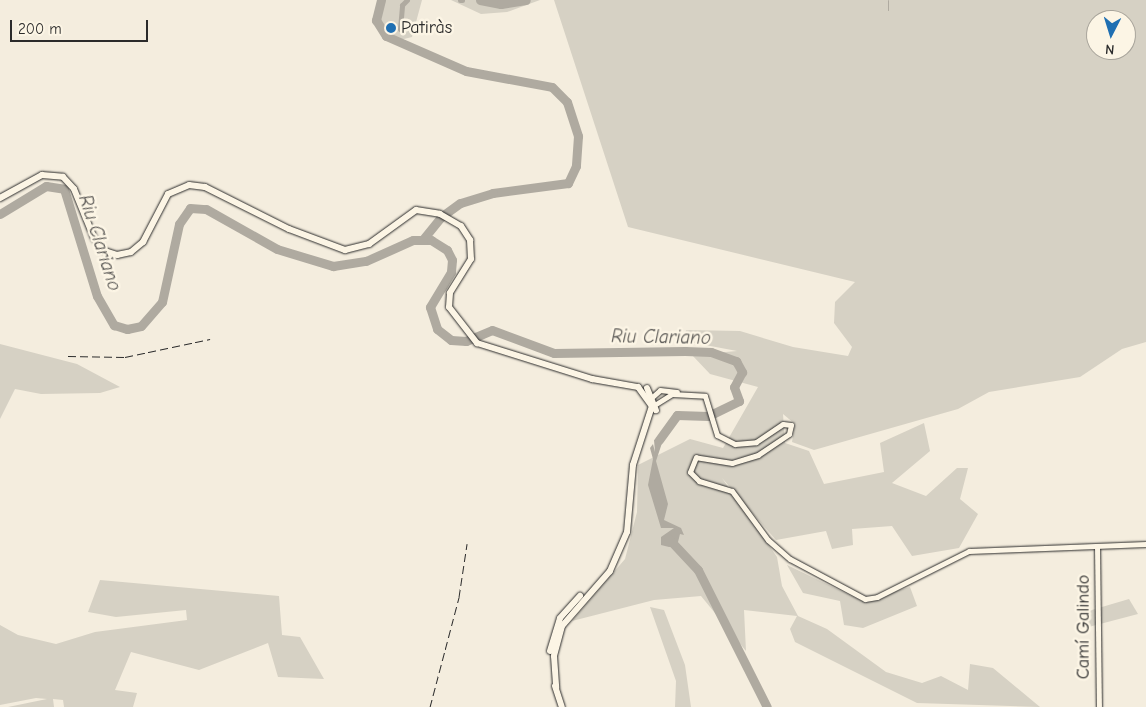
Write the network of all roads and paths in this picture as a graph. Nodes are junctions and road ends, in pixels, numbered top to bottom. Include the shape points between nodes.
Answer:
1 (0, 198) edge
2 (686, 394) junction
3 (653, 399) junction
4 (1146, 544) edge
5 (1098, 546) junction
6 (605, 577) junction
7 (565, 611) junction
8 (555, 646) junction
9 (556, 688) junction
10 (562, 707) edge
11 (1099, 707) edge

1 - 3 main road via 42,175 63,177 74,189 98,243 109,254 120,256 134,250 150,234 168,194 189,185 205,187 289,229 345,250 369,244 408,212 432,211 450,218 466,232 472,249 468,268 449,300 457,322 483,347 638,387
2 - 3 street
2 - 3 street via 666,390
2 - 5 street via 705,396 711,404 716,432 726,442 745,445 783,424 792,426 789,434 758,455 732,463 696,457 690,472 700,481 732,491 772,544 790,559 865,599 877,597 969,551
3 - 6 main road via 646,432 633,465 627,532
4 - 5 street
5 - 11 street, Camí Galindo
6 - 7 main road
6 - 8 main road via 569,614
7 - 8 main road
7 - 9 main road via 550,652
8 - 9 main road
9 - 10 main road

